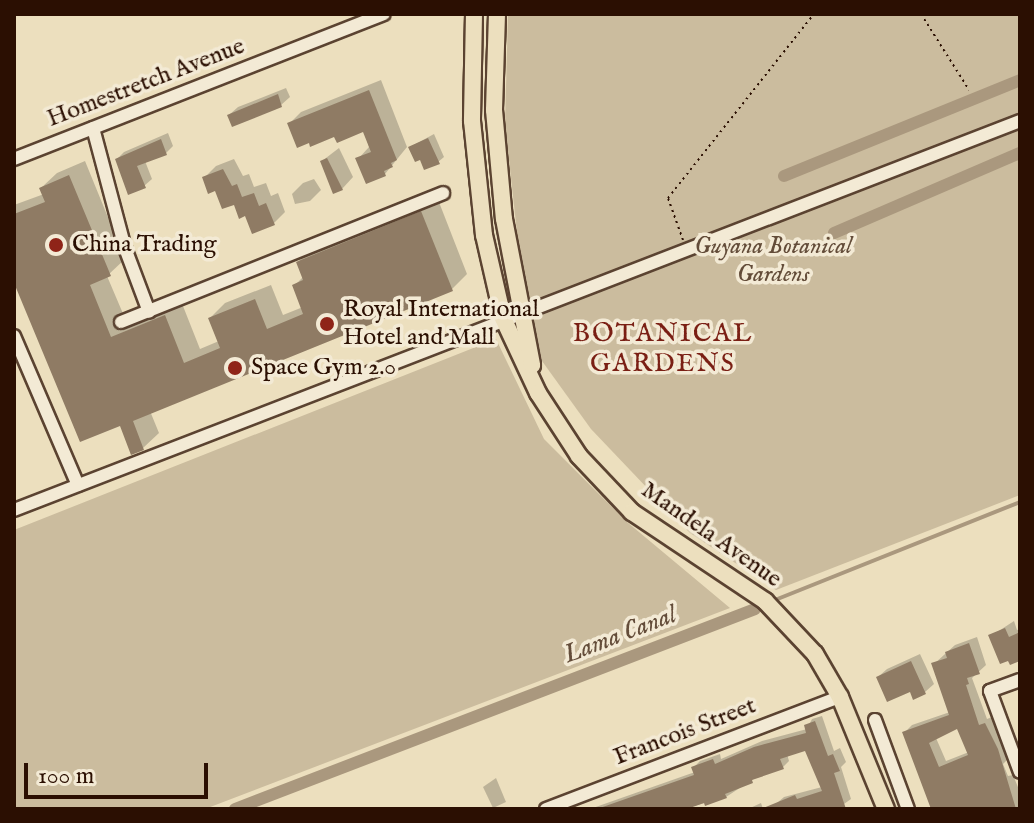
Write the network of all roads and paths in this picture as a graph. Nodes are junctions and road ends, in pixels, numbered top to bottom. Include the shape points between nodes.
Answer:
1 (384, 14) edge
2 (474, 14) edge
3 (497, 14) edge
4 (814, 14) edge
5 (921, 14) edge
6 (969, 90) dead end
7 (1020, 121) edge
8 (93, 128) junction
9 (14, 159) edge
10 (443, 193) dead end
11 (686, 249) junction
12 (149, 312) junction
13 (521, 312) junction
14 (503, 318) junction
15 (121, 322) dead end
16 (14, 336) edge
17 (538, 393) junction
18 (78, 485) junction
19 (14, 510) edge
20 (1020, 680) edge
21 (840, 697) junction
22 (875, 720) dead end
23 (1020, 772) edge
24 (546, 809) edge
25 (886, 809) edge
26 (908, 809) edge

1 - 8 street, Homestretch Avenue
2 - 14 main road, Mandela Avenue via 472,121 484,235
3 - 13 main road, Mandela Avenue via 494,110 504,219
4 - 11 path via 668,198
5 - 6 path
7 - 11 street
8 - 9 street, Homestretch Avenue
8 - 12 street via 125,248
10 - 12 street
11 - 13 street
12 - 15 street
13 - 14 street
13 - 17 main road, Mandela Avenue
14 - 17 main road, Mandela Avenue
14 - 18 street
16 - 18 street
17 - 21 main road, Mandela Avenue via 579,456 632,512 747,588 785,621 819,660
18 - 19 street
20 - 23 street via 990,691
21 - 24 street, Francois Street
21 - 25 main road, Mandela Avenue
22 - 26 street

